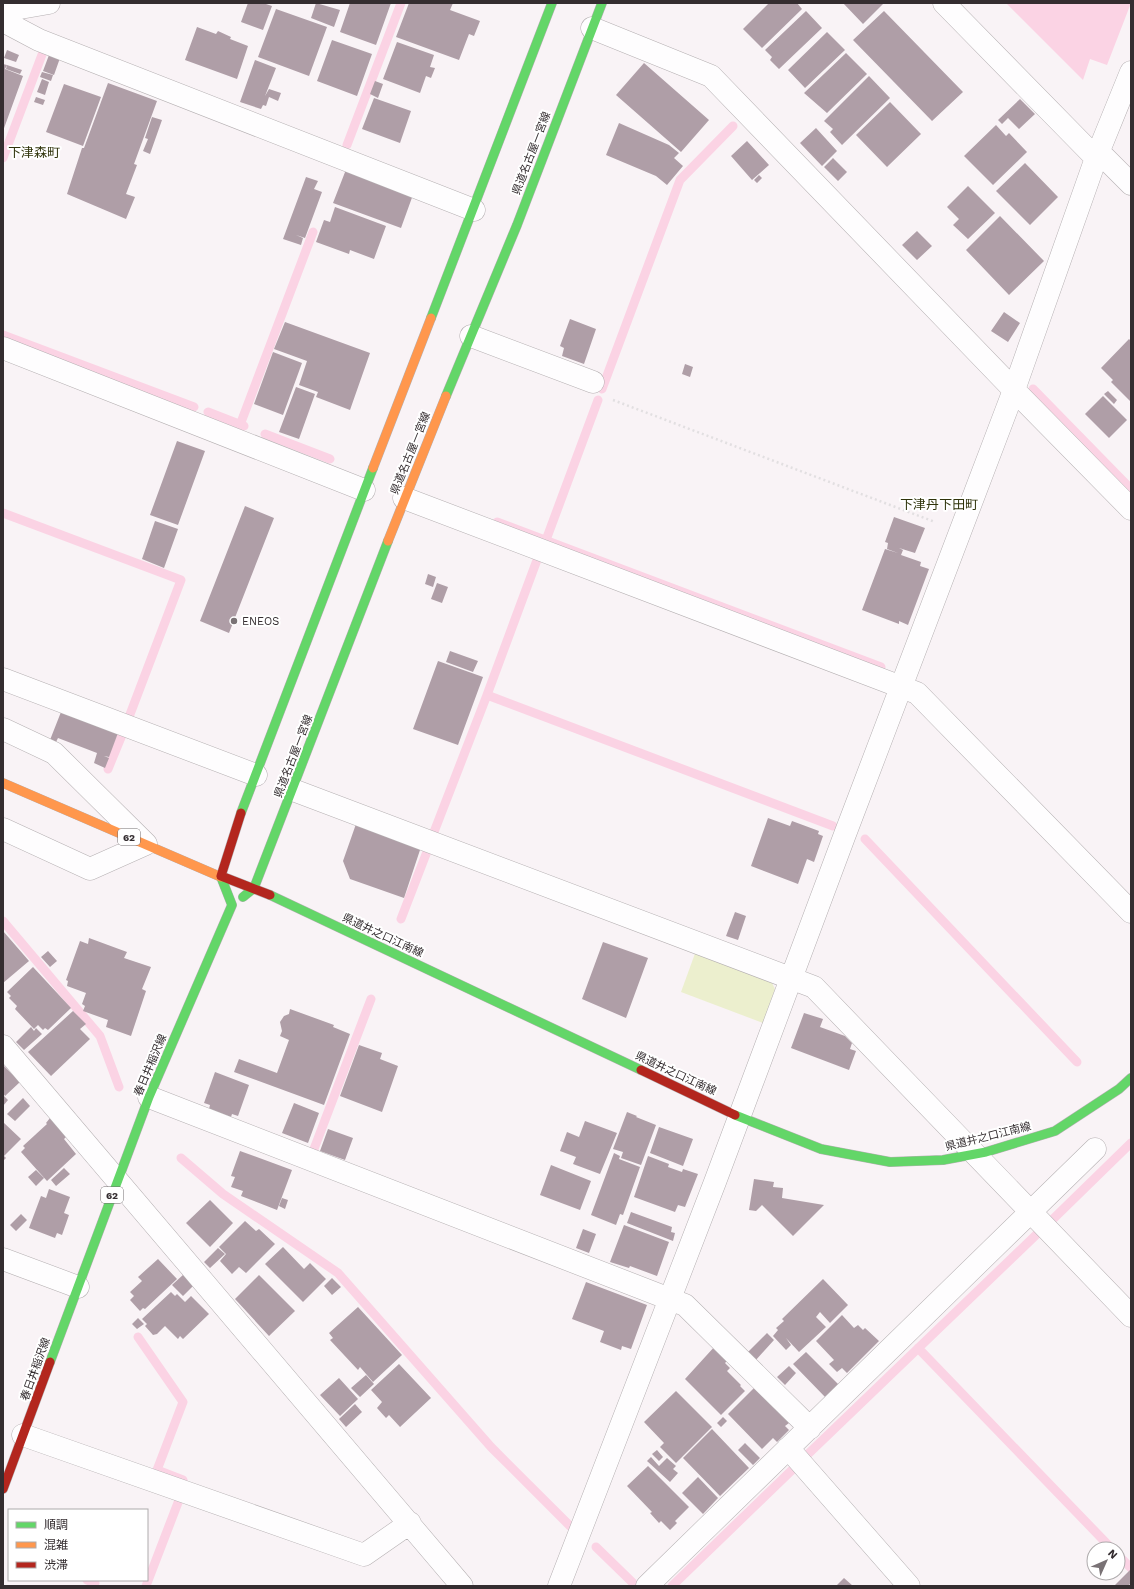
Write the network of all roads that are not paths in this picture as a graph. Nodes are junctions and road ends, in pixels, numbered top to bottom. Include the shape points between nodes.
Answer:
1 (49, 3) edge
2 (552, 3) edge
3 (602, 3) edge
4 (944, 3) edge
5 (3, 11) edge
6 (3, 21) edge
7 (592, 28) junction
8 (1131, 72) edge
9 (1098, 155) junction
10 (1131, 184) edge
11 (474, 210) junction
12 (471, 336) junction
13 (3, 348) edge
14 (593, 382) road end
15 (1014, 390) junction
16 (364, 490) junction
17 (404, 498) junction
18 (1131, 509) edge
19 (3, 679) edge
20 (902, 687) junction
21 (3, 729) edge
22 (256, 775) junction
23 (3, 783) edge
24 (294, 790) junction
25 (3, 829) edge
26 (146, 844) junction
27 (221, 876) junction
28 (254, 888) junction
29 (232, 905) junction
30 (1131, 912) edge
31 (791, 978) junction
32 (3, 1046) edge
33 (1131, 1078) edge
34 (149, 1098) junction
35 (740, 1117) junction
36 (1095, 1150) dead end
37 (973, 1154) junction
38 (117, 1181) junction
39 (1030, 1213) junction
40 (3, 1259) edge
41 (78, 1287) junction
42 (670, 1299) junction
43 (1131, 1316) edge
44 (810, 1428) junction
45 (23, 1435) junction
46 (788, 1448) junction
47 (3, 1489) edge
48 (410, 1523) junction
49 (462, 1586) edge
50 (559, 1586) edge
51 (647, 1586) edge
52 (909, 1586) edge

1 - 5 street
2 - 11 main road
3 - 7 main road, 県道名古屋一宮線
4 - 9 street
6 - 11 street via 39,40
7 - 12 main road, 県道名古屋一宮線 via 517,225
7 - 15 street via 711,76
8 - 9 street
9 - 10 street
9 - 15 street
11 - 16 main road
12 - 14 street
12 - 17 main road, 県道名古屋一宮線
13 - 16 street
15 - 18 street
15 - 20 street
16 - 22 main road
17 - 20 street
17 - 24 main road, 県道名古屋一宮線
19 - 22 street
20 - 30 street via 917,693
20 - 31 street
21 - 26 street via 54,753
22 - 27 main road
23 - 26 main road, 62
24 - 28 main road, 県道名古屋一宮線
24 - 31 street
25 - 26 street via 90,869
26 - 27 main road, 62
27 - 28 main road, 県道井之口江南線
27 - 29 main road
28 - 29 main road
28 - 35 main road, 県道井之口江南線
29 - 34 main road, 春日井稲沢線 / 62
31 - 35 street
31 - 37 street via 814,987
32 - 38 street
33 - 37 main road, 県道井之口江南線 via 1119,1089 1055,1131
34 - 38 main road, 春日井稲沢線 / 62
34 - 42 street
35 - 37 main road, 県道井之口江南線 via 821,1148 890,1162 942,1160
35 - 42 street
36 - 39 street
37 - 39 street
38 - 41 main road, 春日井稲沢線 / 62
38 - 48 street
39 - 43 street
39 - 44 street
40 - 41 street
41 - 45 main road, 春日井稲沢線 / 62
42 - 44 street via 685,1305
42 - 50 street
44 - 46 street
45 - 47 main road, 春日井稲沢線 / 62
45 - 48 street via 364,1555
46 - 51 street
46 - 52 street
48 - 49 street

